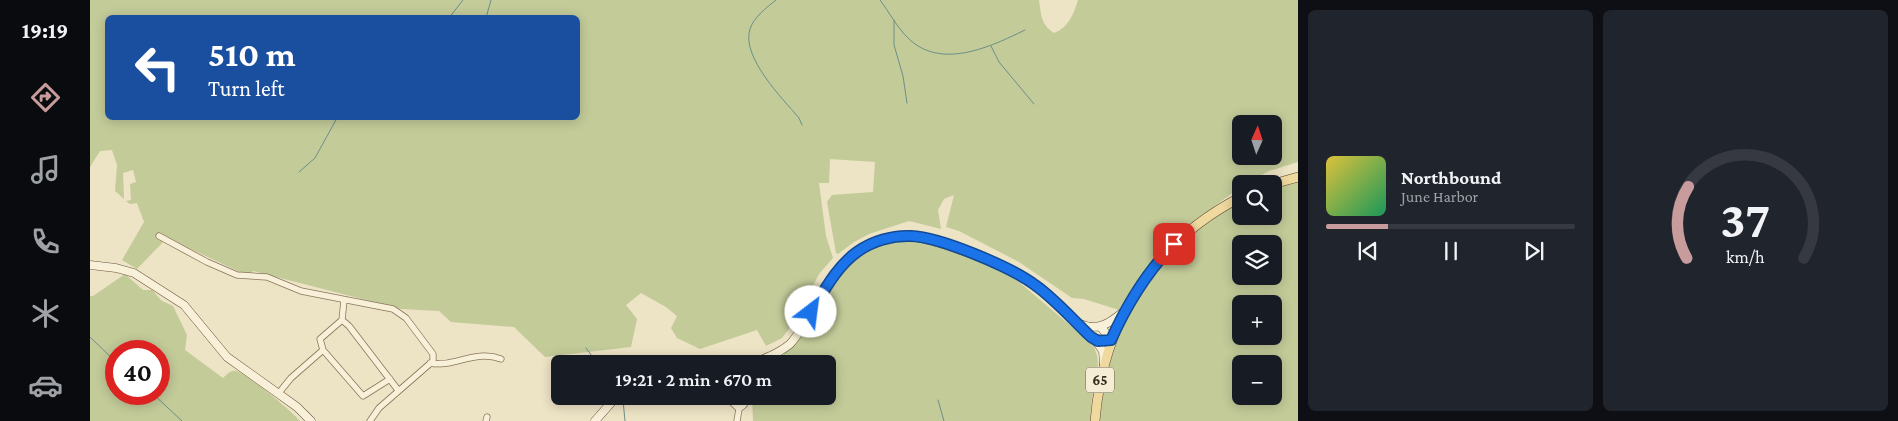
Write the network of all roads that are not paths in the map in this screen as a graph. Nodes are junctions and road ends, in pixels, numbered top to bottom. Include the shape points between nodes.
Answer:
1 (1298, 177) edge
2 (1282, 181) edge
3 (1232, 203) edge
4 (159, 236) dead end
5 (90, 265) edge
6 (344, 300) junction
7 (1123, 312) junction
8 (342, 320) junction
9 (1074, 321) junction
10 (1102, 327) junction
11 (1091, 337) junction
12 (1111, 340) junction
13 (324, 350) junction
14 (773, 355) edge
15 (501, 359) dead end
16 (430, 363) junction
17 (1104, 366) junction
18 (390, 379) junction
19 (398, 390) junction
20 (278, 394) junction
21 (609, 405) edge
22 (735, 405) edge
23 (744, 405) edge
24 (739, 409) junction
25 (310, 421) edge
26 (370, 421) edge
27 (595, 421) edge
28 (737, 421) edge
29 (1096, 421) edge

1 - 2 main road
3 - 7 main road, 65 via 1174,244 1142,281
4 - 6 street via 237,275 267,277 301,292
5 - 20 street via 134,273 184,305 227,357
6 - 8 street
6 - 16 street via 400,313 434,354
7 - 10 street
7 - 12 main road, 65
8 - 13 street via 320,339
8 - 18 street
9 - 10 street via 1090,327
9 - 11 street
9 - 14 street via 1037,286 1001,266 920,237 889,238 862,248 843,265 826,286 792,342
10 - 12 street
11 - 12 street via 1098,341
11 - 17 street via 1102,348
12 - 17 main road, 65
13 - 18 street via 363,396
13 - 20 street via 291,378
15 - 16 street via 482,356 437,365
16 - 19 street
17 - 29 main road, 65
18 - 19 street
19 - 26 street
20 - 25 street
21 - 27 street
22 - 24 street
23 - 24 street
24 - 28 street

